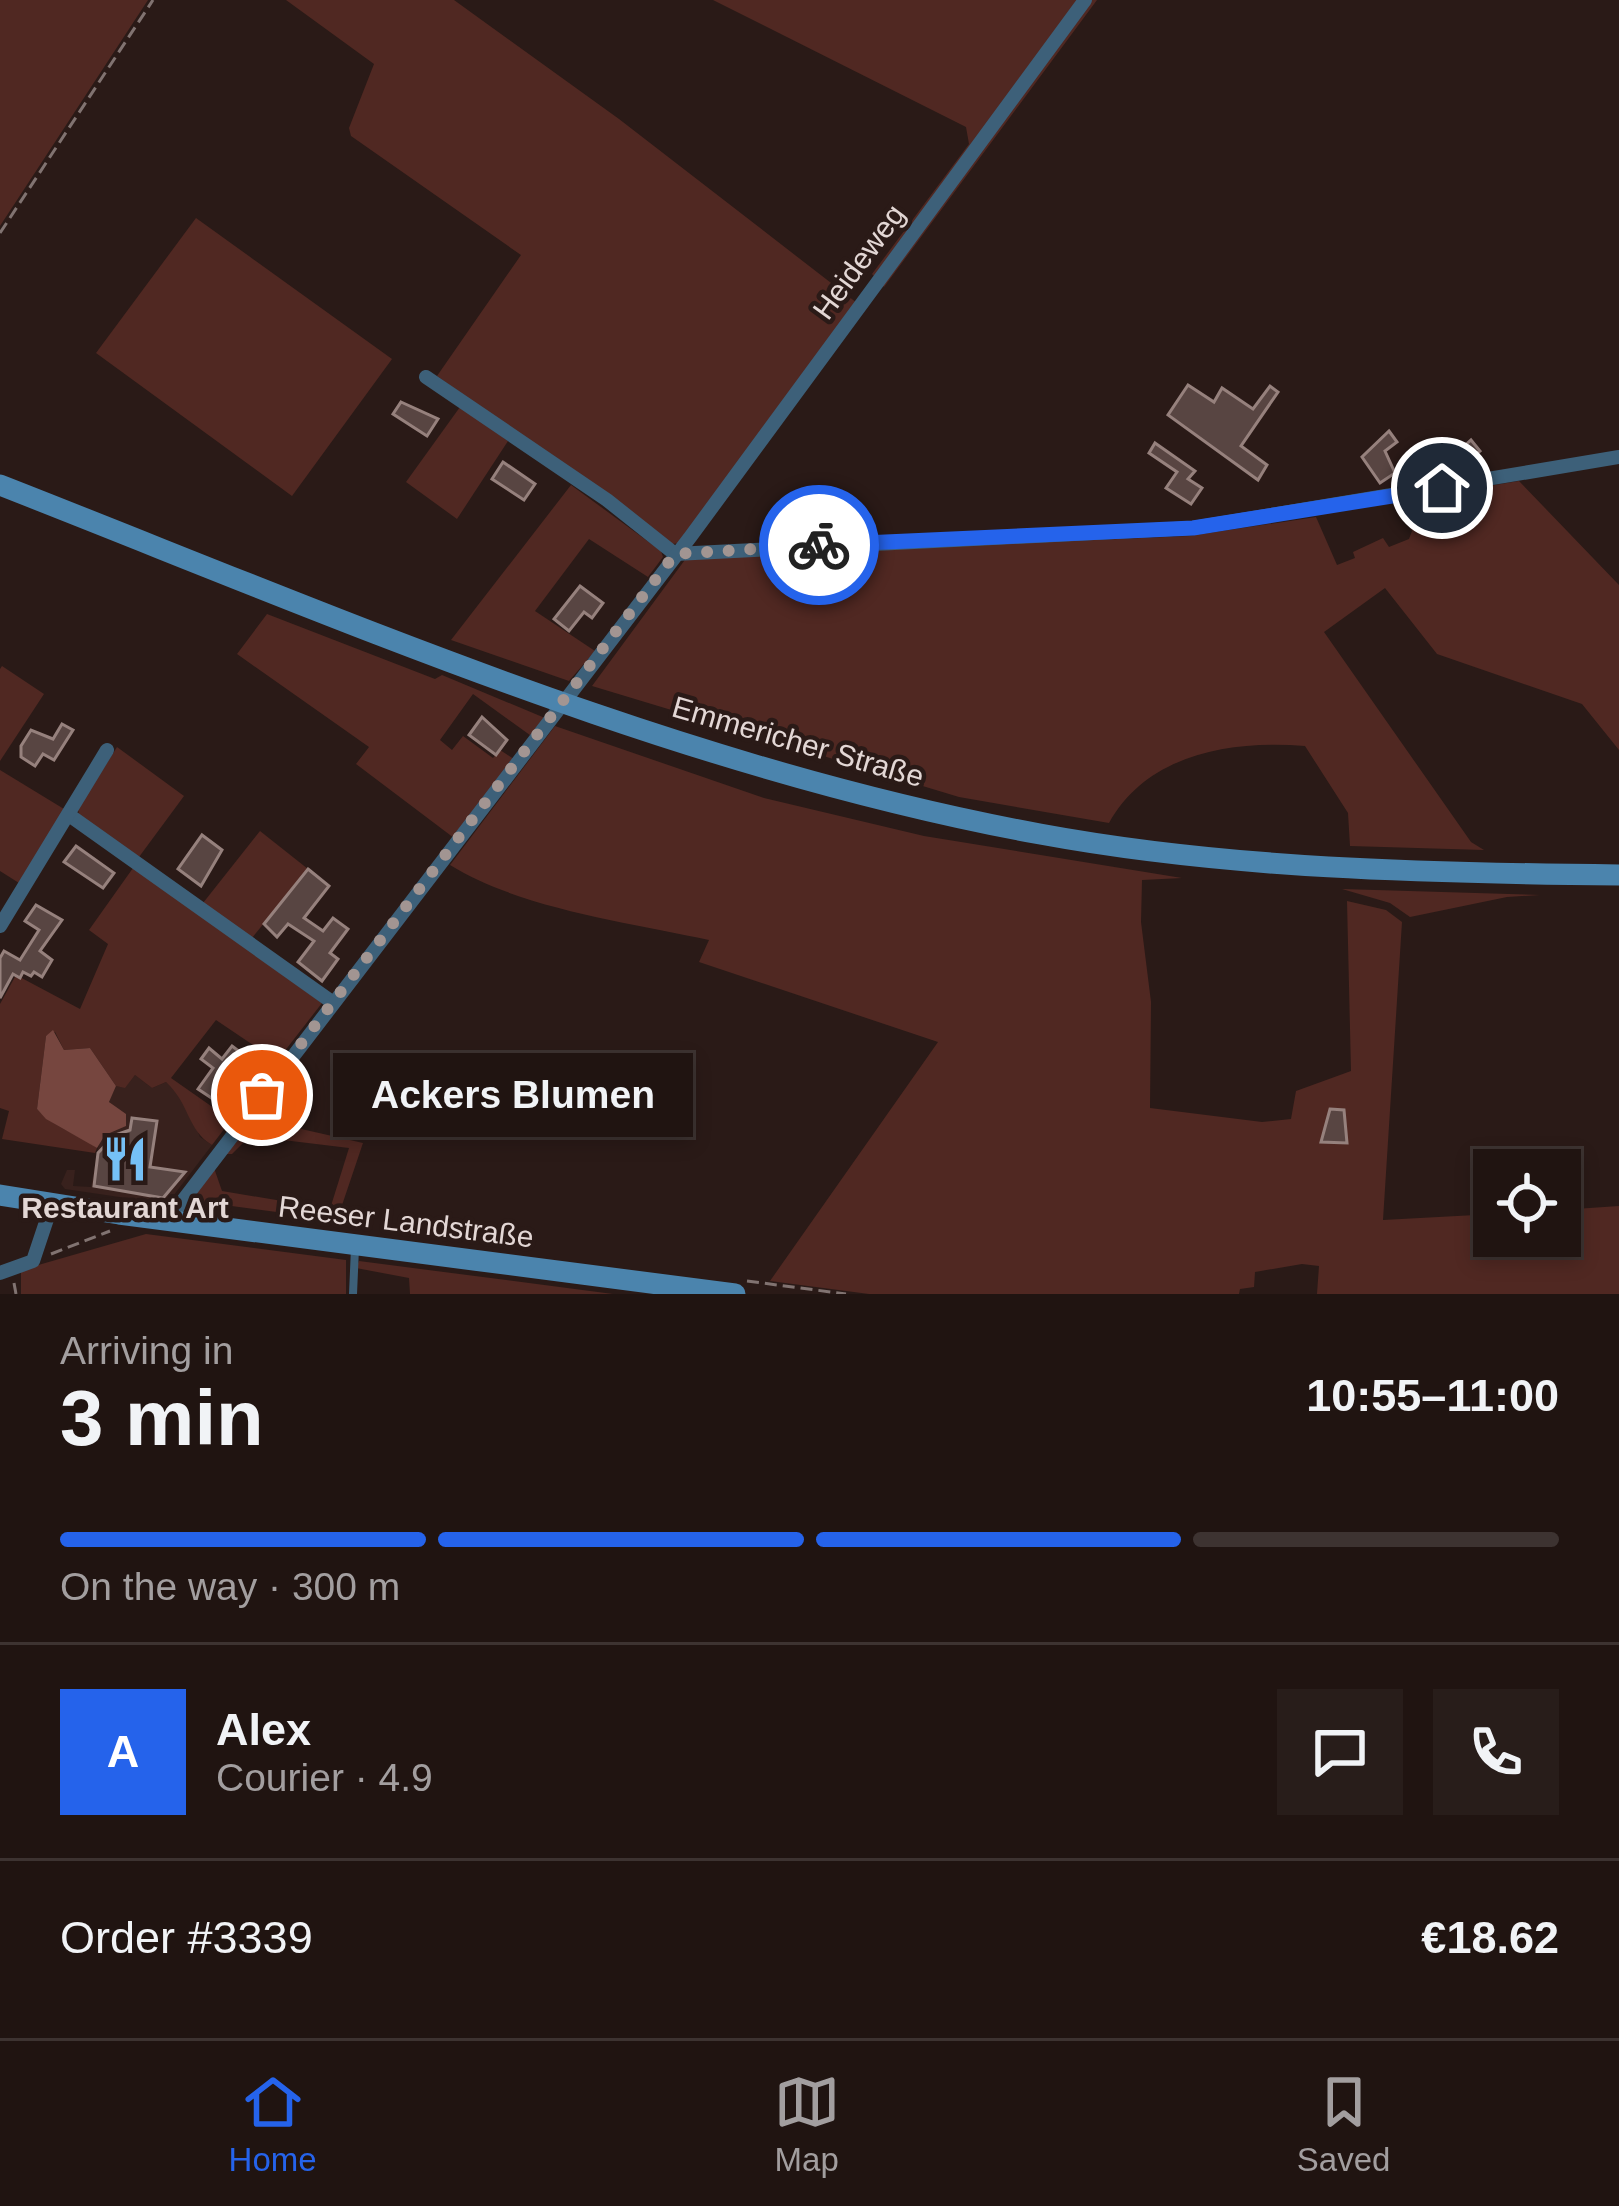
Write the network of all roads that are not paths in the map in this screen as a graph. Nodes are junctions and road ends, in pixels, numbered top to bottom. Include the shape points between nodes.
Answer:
1 (1085, 0) edge
2 (425, 377) dead end
3 (1619, 457) edge
4 (0, 485) edge
5 (675, 554) junction
6 (566, 702) junction
7 (107, 750) dead end
8 (69, 815) junction
9 (1619, 874) edge
10 (0, 926) edge
11 (332, 1002) junction
12 (0, 1195) edge
13 (52, 1204) junction
14 (172, 1221) junction
15 (356, 1246) junction
16 (0, 1273) edge
17 (353, 1294) edge
18 (734, 1294) edge

1 - 5 street, Heideweg
2 - 5 street
3 - 5 street via 1193,528
4 - 6 main road, Emmericher Straße
5 - 6 street, Heideweg
6 - 9 main road, Emmericher Straße via 813,783 1044,835 1280,862
6 - 11 street, Heideweg
7 - 8 street
8 - 10 street
8 - 11 street
11 - 14 street, Heideweg
12 - 13 main road, Reeser Landstraße
13 - 14 main road, Reeser Landstraße
13 - 16 street via 33,1261
14 - 15 main road, Reeser Landstraße
15 - 17 lane
15 - 18 main road, Reeser Landstraße

